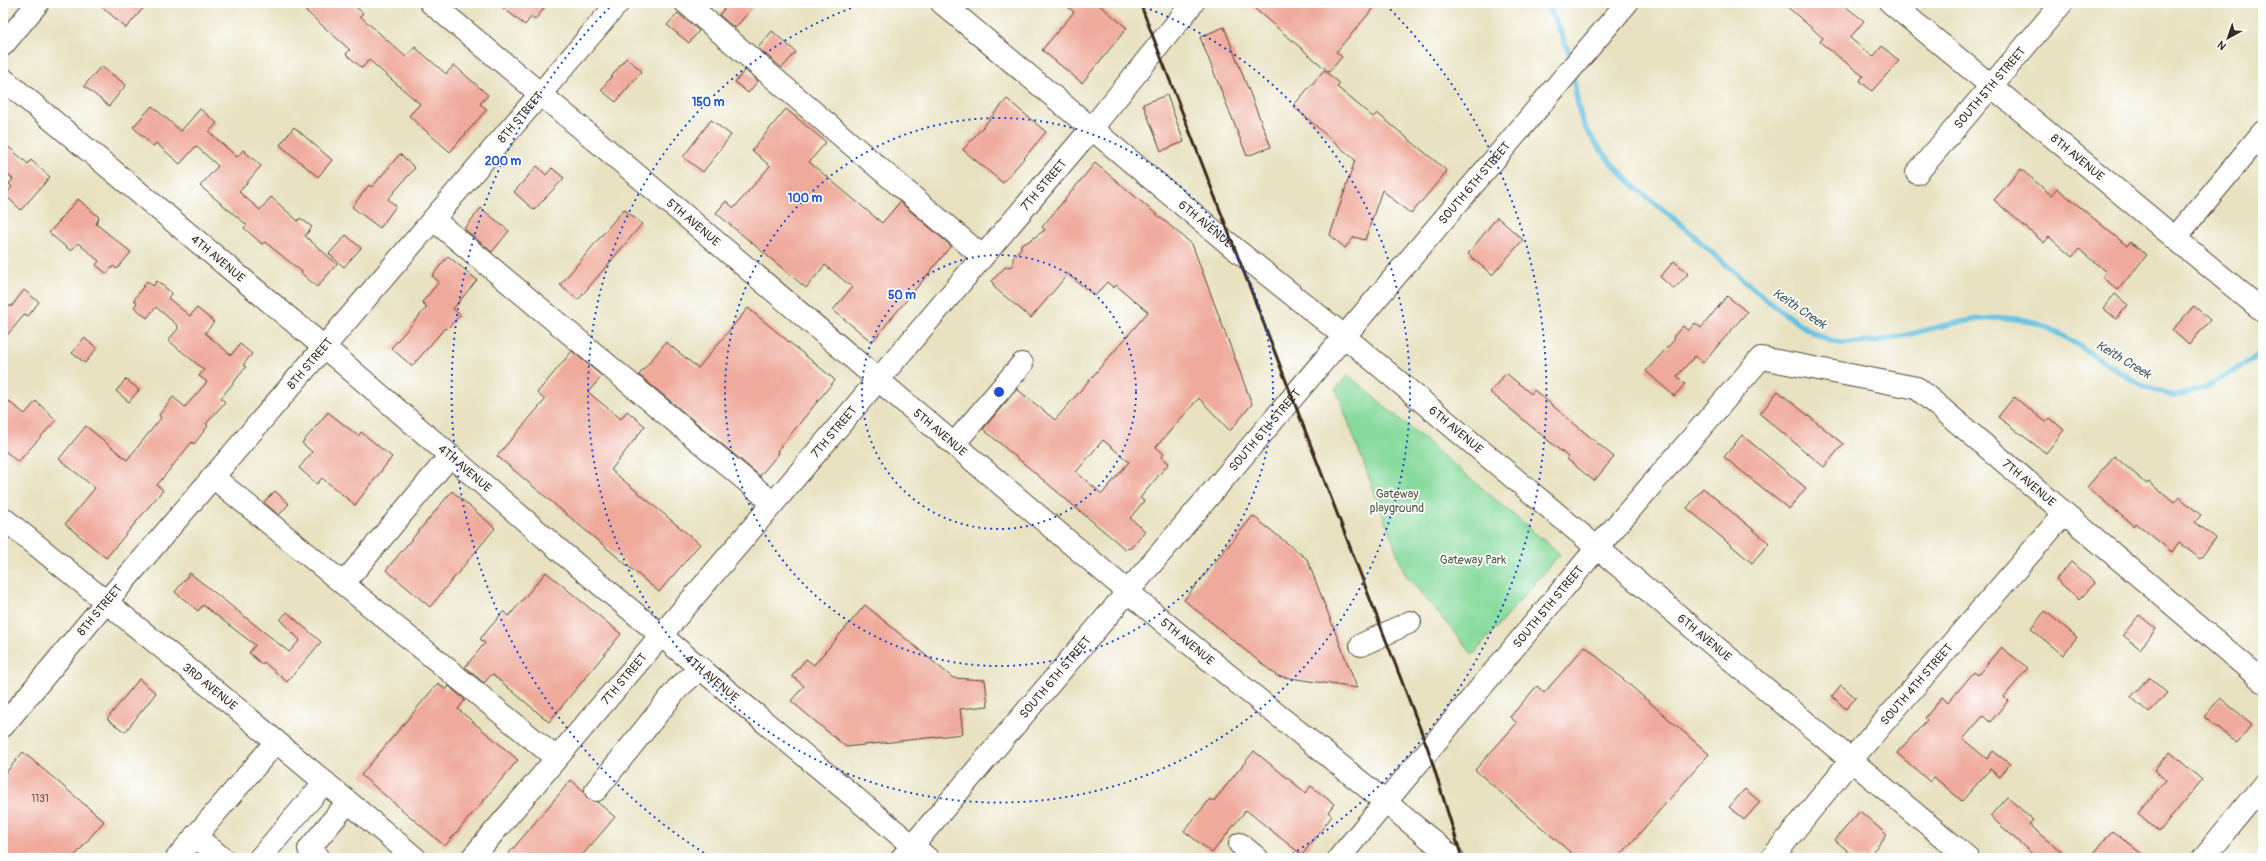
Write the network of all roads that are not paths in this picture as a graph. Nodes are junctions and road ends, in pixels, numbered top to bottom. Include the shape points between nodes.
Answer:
1 (38, 3) edge
2 (431, 3) edge
3 (618, 3) edge
4 (686, 3) edge
5 (942, 3) edge
6 (1193, 3) edge
7 (1628, 3) edge
8 (1891, 3) edge
9 (2062, 3) edge
10 (3, 45) edge
11 (3, 79) edge
12 (1990, 86) junction
13 (541, 94) junction
14 (1092, 128) junction
15 (2263, 132) edge
16 (1917, 173) dead end
17 (434, 220) junction
18 (2175, 238) junction
19 (982, 256) junction
20 (2263, 311) edge
21 (1344, 336) junction
22 (324, 348) junction
23 (1761, 358) joint
24 (1022, 364) dead end
25 (878, 379) junction
26 (954, 444) junction
27 (450, 456) junction
28 (213, 477) junction
29 (773, 503) junction
30 (2064, 514) junction
31 (3, 518) edge
32 (1597, 548) junction
33 (344, 583) junction
34 (1127, 591) junction
35 (107, 601) junction
36 (1410, 622) dead end
37 (662, 636) junction
38 (1362, 645) dead end
39 (701, 668) junction
40 (2263, 681) edge
41 (3, 726) edge
42 (276, 742) junction
43 (556, 758) junction
44 (1851, 760) junction
45 (324, 782) junction
46 (2263, 785) edge
47 (596, 790) dead end
48 (348, 802) junction
49 (1386, 802) junction
50 (195, 836) junction
51 (1240, 844) dead end
52 (914, 854) edge
53 (177, 858) edge
54 (222, 858) edge
55 (260, 858) edge
56 (319, 858) edge
57 (415, 858) edge
58 (472, 858) edge
59 (1257, 858) edge
60 (1339, 858) edge
61 (1452, 858) edge
62 (1772, 858) edge
63 (1968, 858) edge
64 (2203, 858) edge

1 - 10 street
2 - 13 street, 5TH AVENUE
3 - 13 street, 8TH STREET
4 - 19 street
5 - 14 street, 6TH AVENUE
6 - 14 street, 7TH STREET
7 - 21 street, SOUTH 6TH STREET
8 - 12 street, 8TH AVENUE
9 - 12 street, SOUTH 5TH STREET
11 - 22 street, 4TH AVENUE
12 - 16 street, SOUTH 5TH STREET
12 - 18 street, 8TH AVENUE
13 - 17 street, 8TH STREET
13 - 25 street, 5TH AVENUE
14 - 19 street, 7TH STREET
14 - 21 street, 6TH AVENUE via 1234,248
15 - 18 street
17 - 22 street, 8TH STREET
17 - 29 street
18 - 20 street, 8TH AVENUE
19 - 25 street, 7TH STREET
21 - 32 street, 6TH AVENUE
21 - 34 street, SOUTH 6TH STREET
22 - 27 street, 4TH AVENUE
22 - 28 street, 8TH STREET
23 - 30 street, 7TH AVENUE via 1917,388
23 - 32 street, SOUTH 5TH STREET
24 - 26 street
25 - 26 street, 5TH AVENUE
25 - 29 street, 7TH STREET
26 - 34 street, 5TH AVENUE
27 - 33 street
27 - 37 street, 4TH AVENUE
28 - 33 street
28 - 35 street, 8TH STREET
29 - 37 street, 7TH STREET
30 - 40 street, 7TH AVENUE
30 - 44 street, SOUTH 4TH STREET
31 - 35 street, 3RD AVENUE
32 - 44 street, 6TH AVENUE
32 - 49 street, SOUTH 5TH STREET
33 - 43 street
34 - 49 street, 5TH AVENUE
34 - 52 street, SOUTH 6TH STREET
35 - 41 street, 8TH STREET
35 - 42 street, 3RD AVENUE
36 - 38 street
37 - 39 street, 4TH AVENUE
37 - 43 street, 7TH STREET
39 - 47 street via 678,688
39 - 52 street, 4TH AVENUE
42 - 45 street, 3RD AVENUE
42 - 50 street
43 - 58 street, 7TH STREET
44 - 62 street, SOUTH 4TH STREET
44 - 63 street, 6TH AVENUE
45 - 48 street, 3RD AVENUE
45 - 55 street
46 - 64 street
48 - 56 street via 309,849
48 - 57 street, 3RD AVENUE
49 - 60 street, SOUTH 5TH STREET
49 - 61 street, 5TH AVENUE
50 - 53 street
50 - 54 street
51 - 59 street

